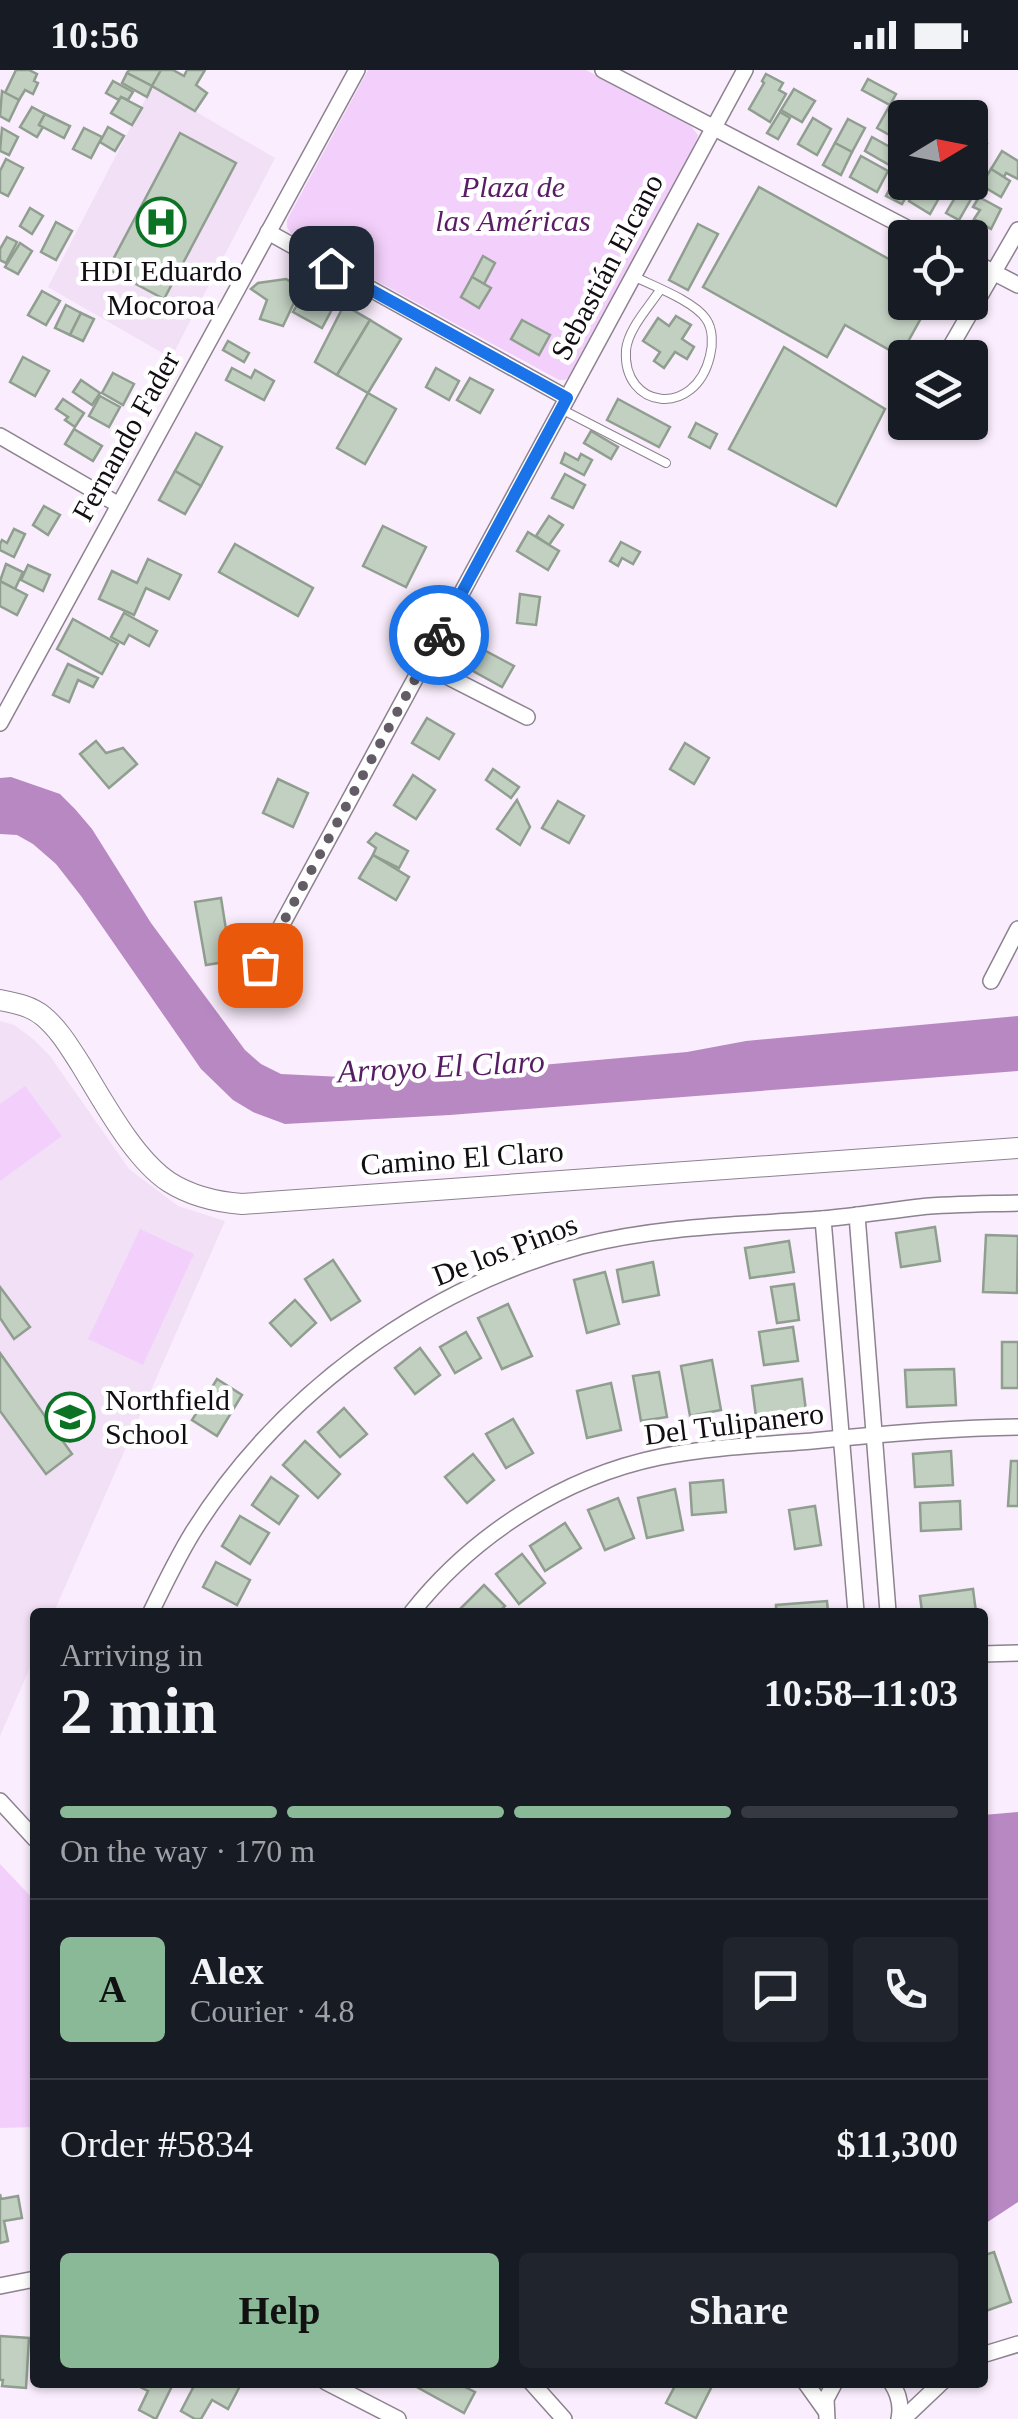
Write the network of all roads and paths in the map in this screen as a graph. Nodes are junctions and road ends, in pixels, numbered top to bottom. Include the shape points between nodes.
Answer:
1 (357, 70) edge
2 (602, 70) edge
3 (745, 70) edge
4 (713, 128) junction
5 (891, 220) edge
6 (1018, 230) edge
7 (268, 232) junction
8 (988, 269) edge
9 (993, 272) junction
10 (634, 276) junction
11 (1018, 286) edge
12 (660, 290) junction
13 (954, 340) edge
14 (564, 403) junction
15 (0, 436) edge
16 (666, 464) dead end
17 (120, 505) junction
18 (423, 664) junction
19 (527, 717) dead end
20 (0, 723) edge
21 (1018, 930) edge
22 (260, 965) dead end
23 (991, 981) dead end
24 (0, 1000) edge
25 (1018, 1148) edge
26 (1018, 1203) edge
27 (857, 1215) junction
28 (823, 1218) junction
29 (1018, 1428) edge
30 (873, 1436) junction
31 (842, 1438) junction
32 (153, 1608) edge
33 (416, 1608) edge
34 (856, 1608) edge
35 (888, 1608) edge
36 (988, 1654) edge
37 (1018, 1654) edge
38 (0, 1800) edge
39 (30, 1833) edge
40 (30, 2280) edge
41 (0, 2286) edge
42 (1018, 2344) edge
43 (988, 2354) edge
44 (337, 2388) edge
45 (536, 2388) edge
46 (809, 2388) edge
47 (832, 2388) edge
48 (894, 2388) edge
49 (935, 2388) edge
50 (356, 2398) junction
51 (826, 2414) edge
52 (369, 2419) edge
53 (398, 2419) edge
54 (564, 2419) edge
55 (901, 2419) edge

1 - 7 street, Fernando Fader
2 - 4 street
3 - 4 street, Sebastián Elcano
4 - 5 street
4 - 10 street, Sebastián Elcano
6 - 9 street
7 - 14 street
7 - 17 street, Fernando Fader
8 - 9 street
9 - 11 street
9 - 13 street
10 - 12 lane
10 - 14 street, Sebastián Elcano
12 - 12 lane via 698,310 712,340 702,376 676,399 646,394 629,370 632,332
14 - 16 lane
14 - 18 street, Sebastián Elcano
15 - 17 street
17 - 20 street, Fernando Fader
18 - 19 street
18 - 22 street, Sebastián Elcano
21 - 23 street
24 - 25 street, Camino El Claro via 41,1014 54,1026 152,1170 183,1190 223,1203
26 - 27 street, De los Pinos
27 - 28 street, De los Pinos
27 - 30 street
28 - 31 street
28 - 32 street, De los Pinos via 600,1242 505,1273 420,1314 286,1416 240,1466 194,1530
29 - 30 street, Del Tulipanero
30 - 31 street, Del Tulipanero
30 - 35 street
31 - 33 street, Del Tulipanero via 690,1452 605,1473 549,1498 487,1538
31 - 34 street
36 - 37 street
38 - 39 street
40 - 41 street
42 - 43 street
44 - 50 street
45 - 54 street
46 - 51 street
47 - 51 street
48 - 55 street
49 - 55 street
50 - 52 street
50 - 53 street

